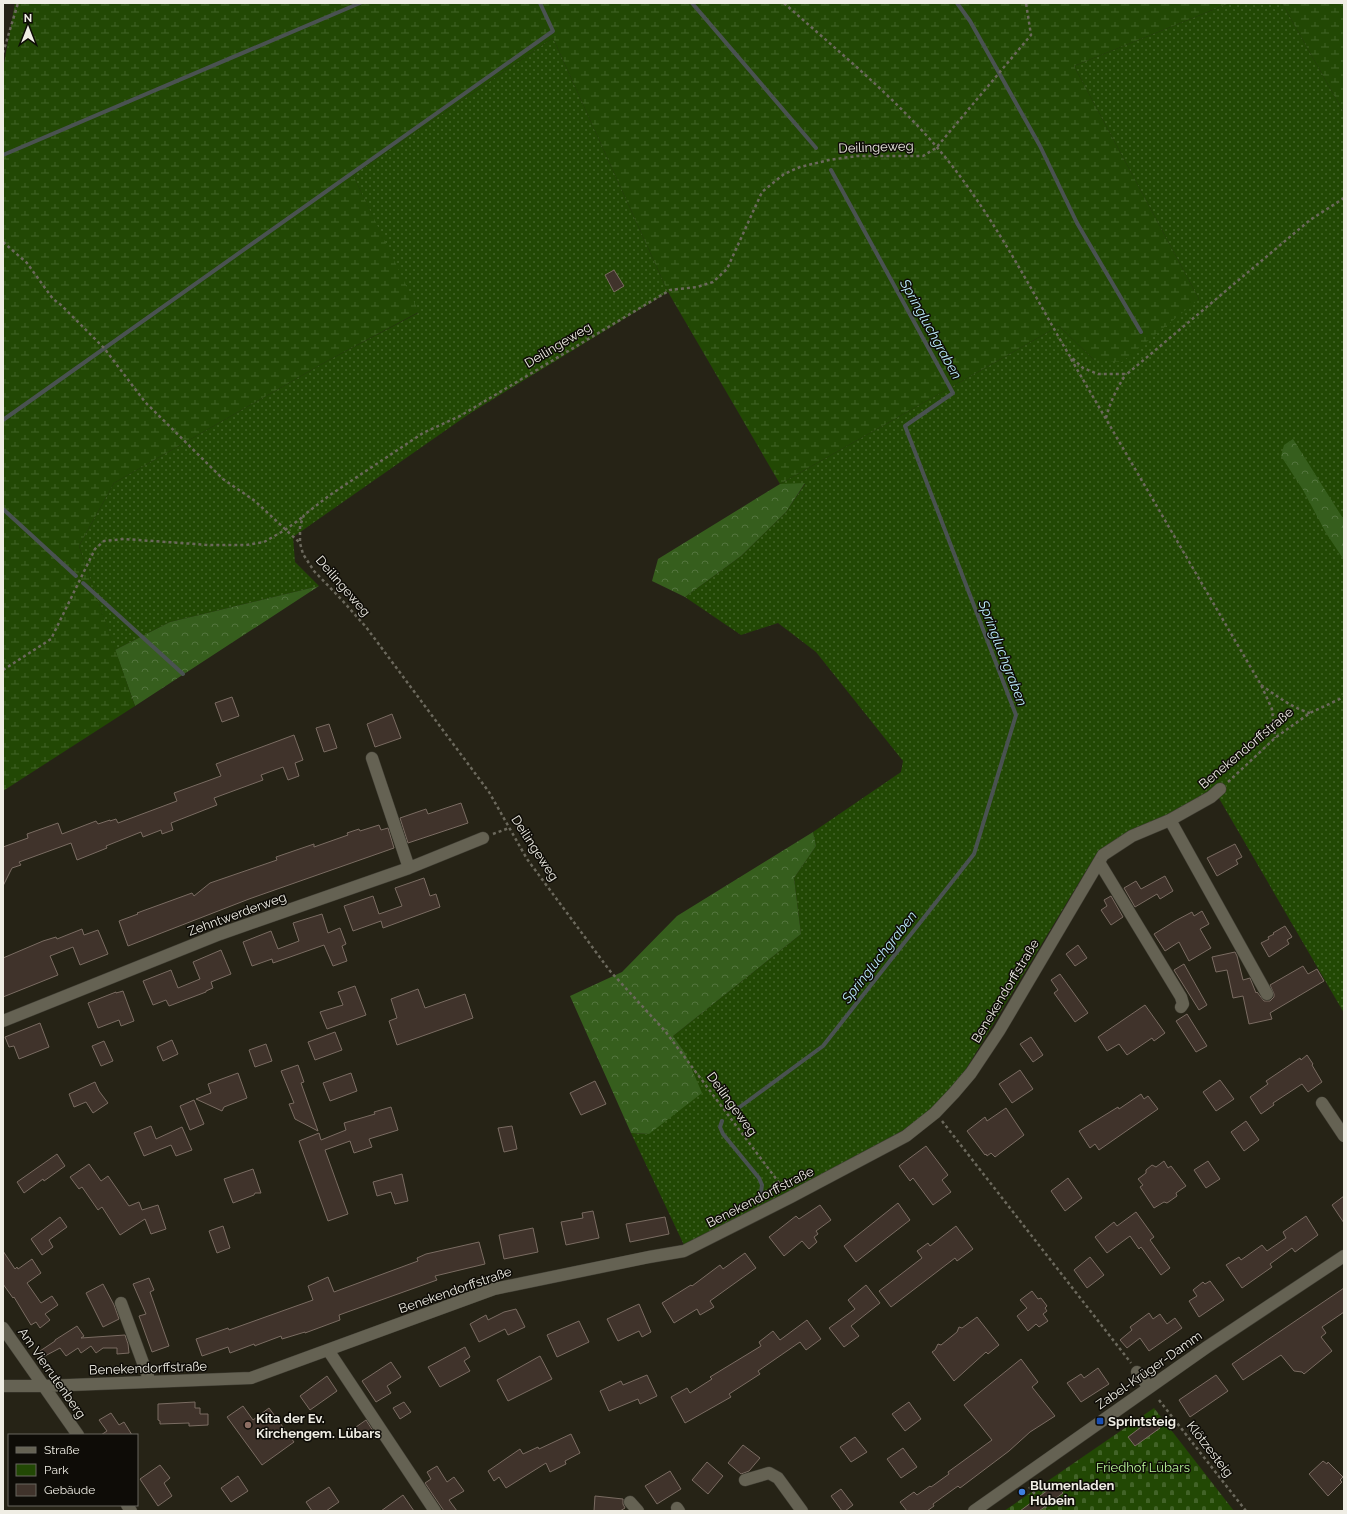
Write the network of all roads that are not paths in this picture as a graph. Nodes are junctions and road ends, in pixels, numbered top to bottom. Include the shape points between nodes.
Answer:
1 (372, 758) dead end
2 (1220, 789) road end
3 (1170, 820) junction
4 (483, 838) dead end
5 (1099, 862) junction
6 (409, 868) junction
7 (1267, 994) dead end
8 (1181, 1007) dead end
9 (3, 1021) edge
10 (1322, 1103) dead end
11 (1344, 1136) edge
12 (1344, 1256) edge
13 (121, 1303) dead end
14 (3, 1328) edge
15 (328, 1350) junction
16 (1137, 1372) road end
17 (150, 1382) junction
18 (3, 1386) edge
19 (44, 1386) junction
20 (1149, 1387) junction
21 (77, 1434) edge
22 (745, 1480) dead end
23 (435, 1511) edge
24 (802, 1511) edge
25 (974, 1511) edge

1 - 6 street
2 - 3 street, Benekendorffstraße via 1211,797
3 - 5 street, Benekendorffstraße via 1122,843 1103,855
3 - 7 street
4 - 6 street, Zehntwerderweg
5 - 8 street via 1181,997
5 - 15 street, Benekendorffstraße via 999,1031 970,1073 935,1113 906,1136 684,1251 494,1289
6 - 9 street, Zehntwerderweg via 220,934
10 - 11 street
12 - 20 street, Zabel-Krüger-Damm
13 - 17 street
14 - 19 street, Am Vierrutenberg
15 - 17 street, Benekendorffstraße via 251,1378
15 - 23 street
16 - 20 street
17 - 19 street, Benekendorffstraße
18 - 19 street, Benekendorffstraße
19 - 21 street, Am Vierrutenberg
20 - 25 street, Zabel-Krüger-Damm
22 - 24 street via 769,1473 778,1478

